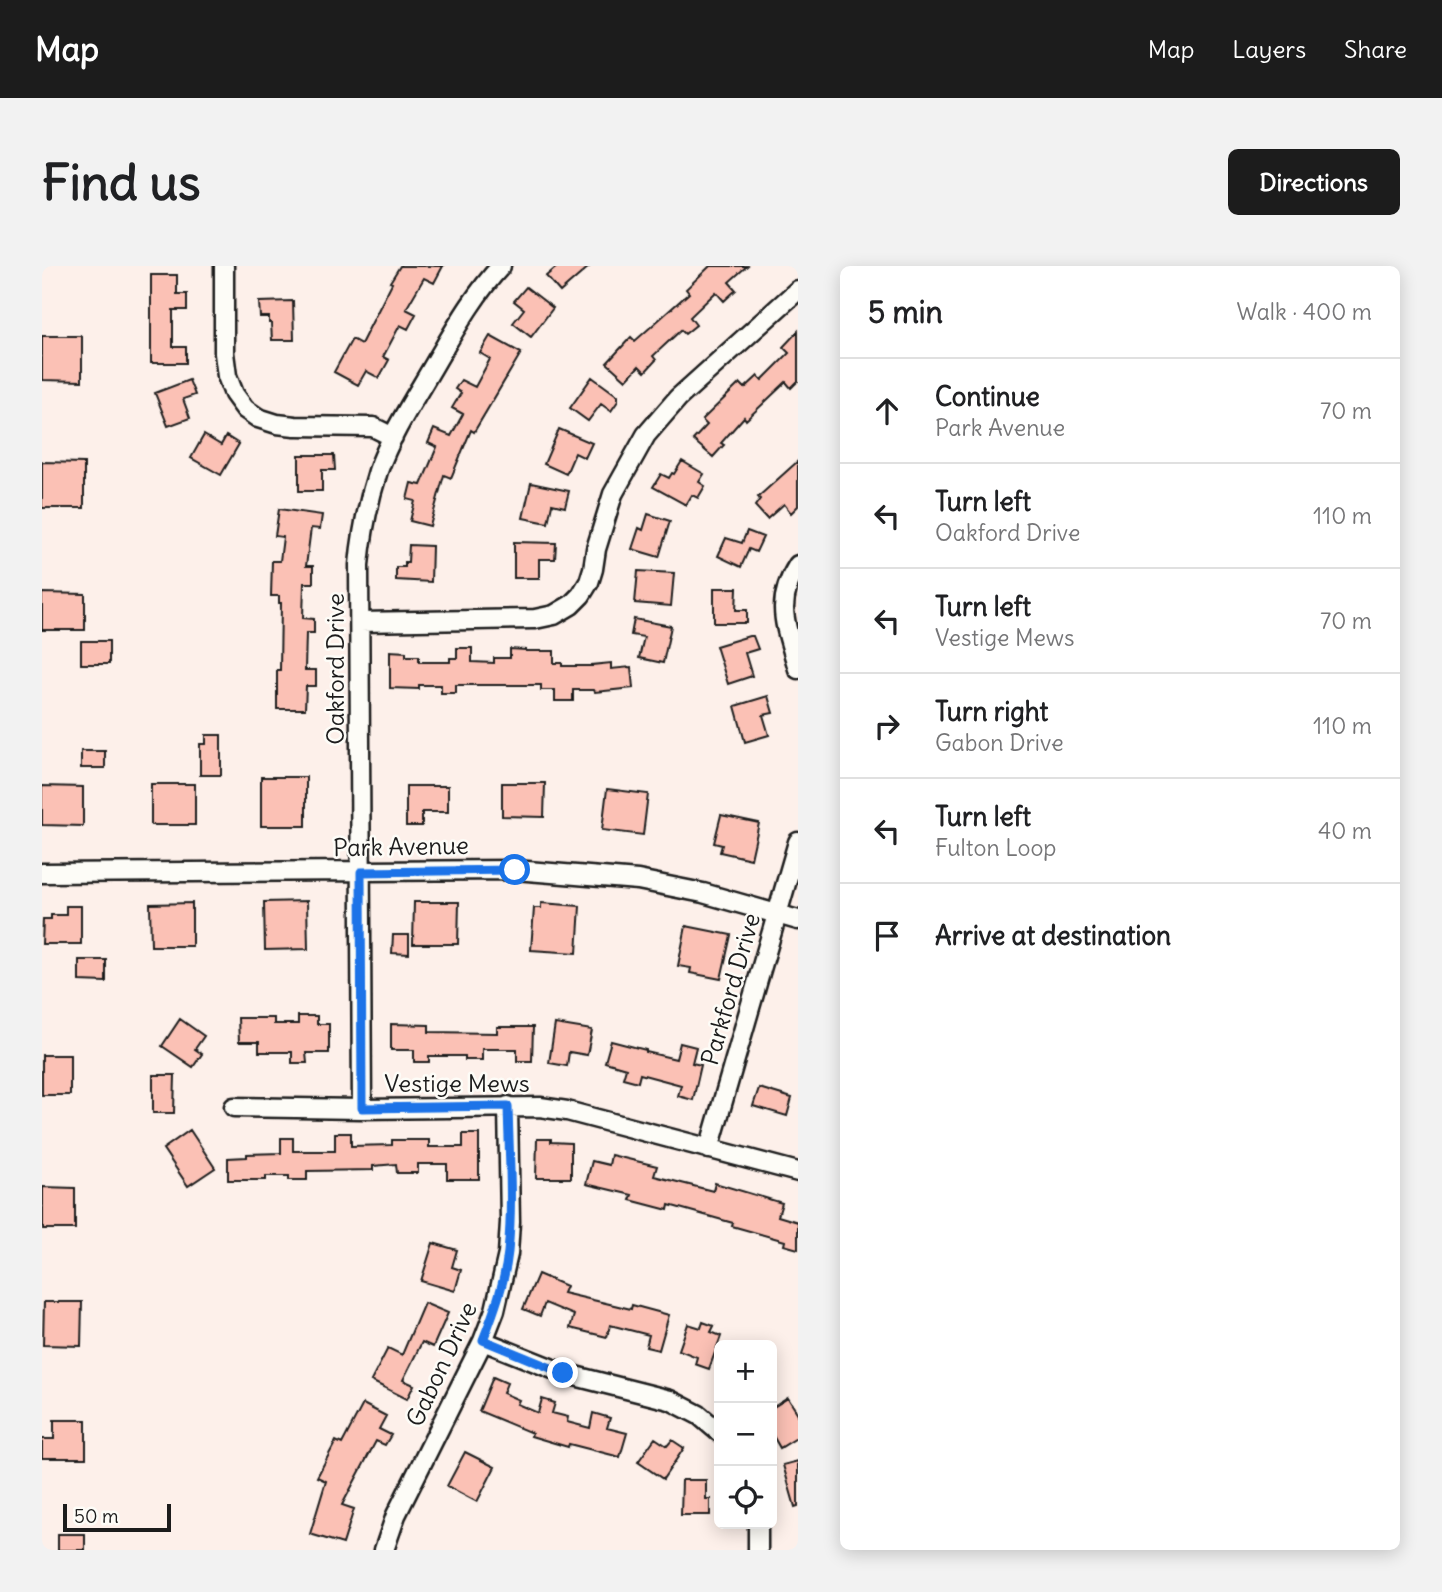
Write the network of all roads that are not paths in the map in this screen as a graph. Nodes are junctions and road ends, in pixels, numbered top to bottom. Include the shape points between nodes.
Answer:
1 (224, 266) edge
2 (501, 266) edge
3 (797, 294) edge
4 (393, 437) junction
5 (798, 565) edge
6 (360, 622) junction
7 (798, 669) edge
8 (798, 842) edge
9 (361, 872) junction
10 (42, 873) edge
11 (778, 913) junction
12 (798, 919) edge
13 (508, 1106) junction
14 (234, 1107) dead end
15 (362, 1108) junction
16 (709, 1149) junction
17 (798, 1172) edge
18 (483, 1340) junction
19 (714, 1428) edge
20 (758, 1529) edge
21 (384, 1550) edge
22 (758, 1550) edge

1 - 4 street via 227,376 245,408 277,424 373,427
2 - 4 street, Oakford Drive via 471,303
3 - 6 street via 678,398 646,435 613,494 589,582 571,605 535,619
4 - 6 street, Oakford Drive via 361,538
5 - 7 street via 784,594 784,613
6 - 9 street, Oakford Drive
8 - 11 street, Parkford Drive
9 - 10 street, Park Avenue
9 - 11 street, Park Avenue via 576,874 703,893
9 - 15 street, Oakford Drive
11 - 12 street, Park Avenue
11 - 16 street, Parkford Drive
13 - 15 street, Vestige Mews
13 - 16 street, Vestige Mews via 567,1111
13 - 18 street, Gabon Drive via 508,1254
14 - 15 street, Vestige Mews
16 - 17 street, Vestige Mews
18 - 19 street via 563,1373 670,1400
18 - 21 street, Gabon Drive via 396,1516
20 - 22 street

